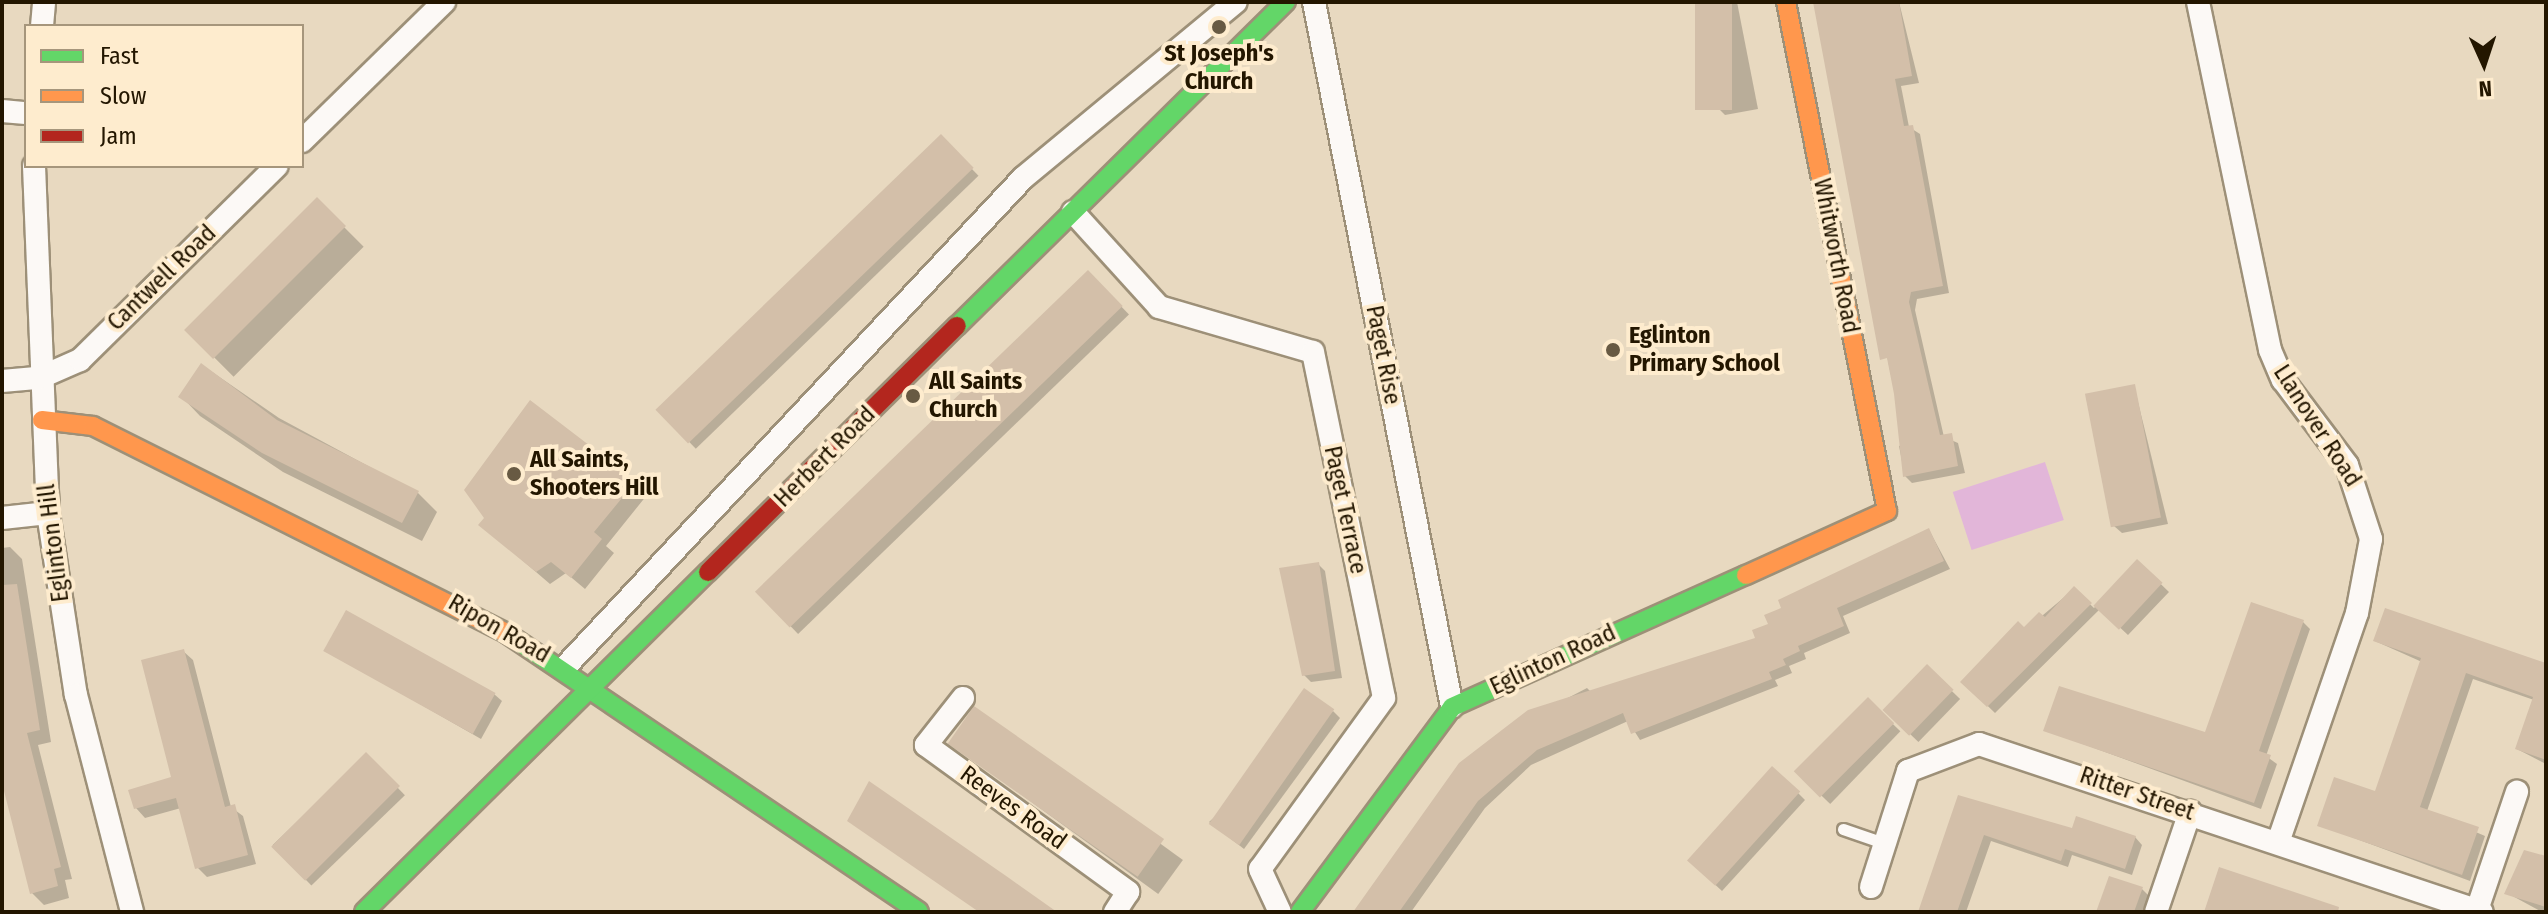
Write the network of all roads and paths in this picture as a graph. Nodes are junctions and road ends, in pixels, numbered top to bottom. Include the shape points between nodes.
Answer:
1 (44, 2) edge
2 (444, 2) edge
3 (1236, 2) edge
4 (1286, 2) edge
5 (1314, 2) edge
6 (1786, 2) edge
7 (2198, 2) edge
8 (42, 24) edge
9 (2, 111) edge
10 (24, 113) edge
11 (304, 139) edge
12 (34, 168) edge
13 (275, 168) edge
14 (1073, 212) junction
15 (39, 378) junction
16 (2, 381) edge
17 (42, 420) junction
18 (1887, 511) joint
19 (48, 513) junction
20 (2, 518) edge
21 (565, 667) junction
22 (593, 686) junction
23 (963, 698) dead end
24 (1452, 707) junction
25 (2517, 792) dead end
26 (2190, 812) junction
27 (1843, 829) dead end
28 (2278, 842) junction
29 (1884, 843) junction
30 (1871, 887) dead end
31 (2480, 911) edge
32 (132, 912) edge
33 (364, 912) edge
34 (919, 912) edge
35 (1115, 912) edge
36 (1280, 912) edge
37 (1300, 912) edge
38 (2156, 912) edge

1 - 8 street
2 - 11 street
3 - 21 street, Herbert Road via 1023,178
4 - 14 street, Herbert Road
5 - 24 street, Paget Rise
6 - 18 street, Whitworth Road
7 - 28 street, Llanover Road via 2270,350 2347,465 2371,539 2357,613
9 - 10 street
12 - 15 street, Eglinton Hill
13 - 15 street, Cantwell Road via 80,360
14 - 22 street, Herbert Road
14 - 36 street, Paget Terrace via 1159,307 1313,352 1384,698 1260,869
15 - 16 street, Cantwell Road
15 - 17 street, Eglinton Hill
17 - 19 street, Eglinton Hill
17 - 21 street, Ripon Road via 93,426 270,509
18 - 24 street, Eglinton Road
19 - 20 street
19 - 32 street, Eglinton Hill via 76,695
21 - 22 street, Ripon Road
22 - 33 street, Herbert Road
22 - 34 street, Ripon Road
23 - 35 street, Reeves Road via 926,745 1128,892
24 - 37 street, Eglinton Road
25 - 31 street
26 - 28 street, Ritter Street
26 - 29 street, Ritter Street via 1979,744 1908,771
26 - 38 street
27 - 29 lane
28 - 31 street, Ritter Street
29 - 30 street, Ritter Street

